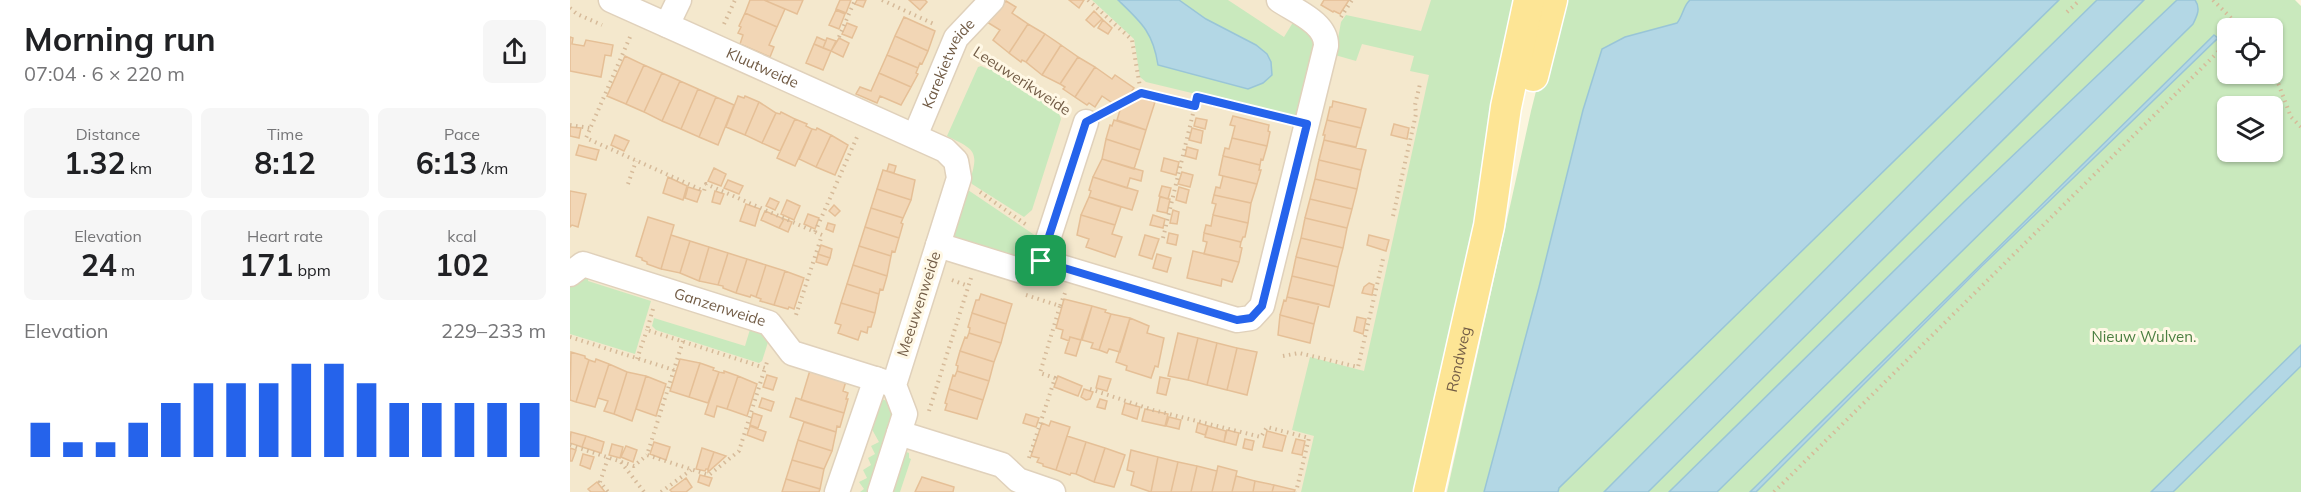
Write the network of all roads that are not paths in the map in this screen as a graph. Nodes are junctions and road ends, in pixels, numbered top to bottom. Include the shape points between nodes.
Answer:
1 (611, 0) edge
2 (679, 0) edge
3 (992, 0) edge
4 (1279, 0) edge
5 (1529, 0) edge
6 (1552, 0) edge
7 (667, 25) junction
8 (1086, 122) road end
9 (915, 136) junction
10 (1489, 226) junction
11 (938, 245) junction
12 (1041, 261) junction
13 (570, 274) edge
14 (885, 382) junction
15 (910, 436) junction
16 (837, 492) edge
17 (880, 492) edge
18 (1053, 492) edge
19 (1428, 492) edge

1 - 7 street, Kluutweide
2 - 7 street
3 - 9 street, Karekietweide via 956,39
4 - 12 street via 1317,26 1326,46 1262,306 1251,318 1237,320
5 - 10 main road, Rondweg via 1506,106
6 - 10 main road, Rondweg
7 - 9 street, Kluutweide
8 - 12 street, Leeuwerikweide
9 - 11 street, Meeuwenweide via 945,150 959,169
10 - 19 main road, Rondweg
11 - 12 street via 1022,271 1033,269
11 - 14 street, Meeuwenweide
13 - 14 street, Ganzenweide via 583,264 770,323 792,352
14 - 15 street via 905,414
14 - 16 street, Meeuwenweide
15 - 17 street
15 - 18 street via 1002,465 1022,482

